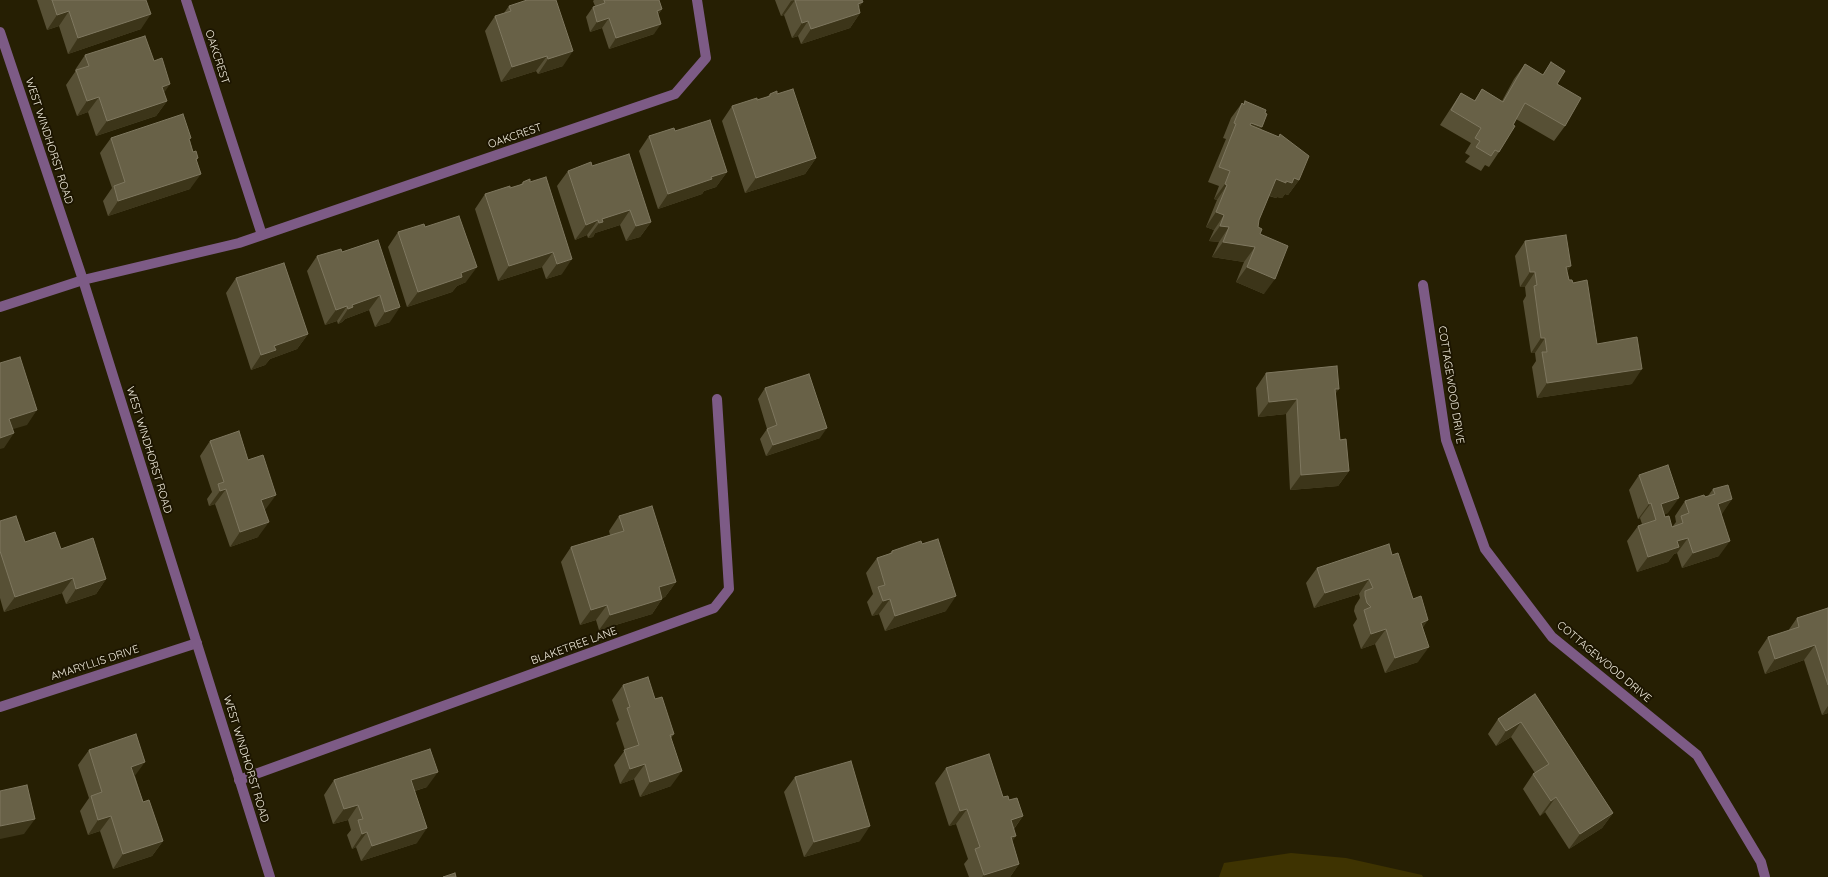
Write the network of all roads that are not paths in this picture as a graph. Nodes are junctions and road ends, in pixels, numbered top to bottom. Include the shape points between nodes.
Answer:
1 (186, 0) edge
2 (697, 0) edge
3 (0, 32) edge
4 (262, 235) junction
5 (83, 280) junction
6 (1423, 285) dead end
7 (0, 307) edge
8 (717, 399) dead end
9 (197, 643) junction
10 (0, 707) edge
11 (240, 780) junction
12 (270, 877) edge
13 (1765, 877) edge

1 - 4 street, OAKCREST
2 - 4 street, OAKCREST via 706,58 675,94
3 - 5 street, WEST WINDHORST ROAD
4 - 5 street, OAKCREST via 239,243
5 - 7 street, OAKCREST
5 - 9 street, WEST WINDHORST ROAD
6 - 13 street, COTTAGEWOOD DRIVE via 1446,440 1485,549 1552,637 1697,755 1761,862
8 - 11 street, BLAKETREE LANE via 728,589 714,608
9 - 10 street, AMARYLLIS DRIVE
9 - 11 street, WEST WINDHORST ROAD
11 - 12 street, WEST WINDHORST ROAD

